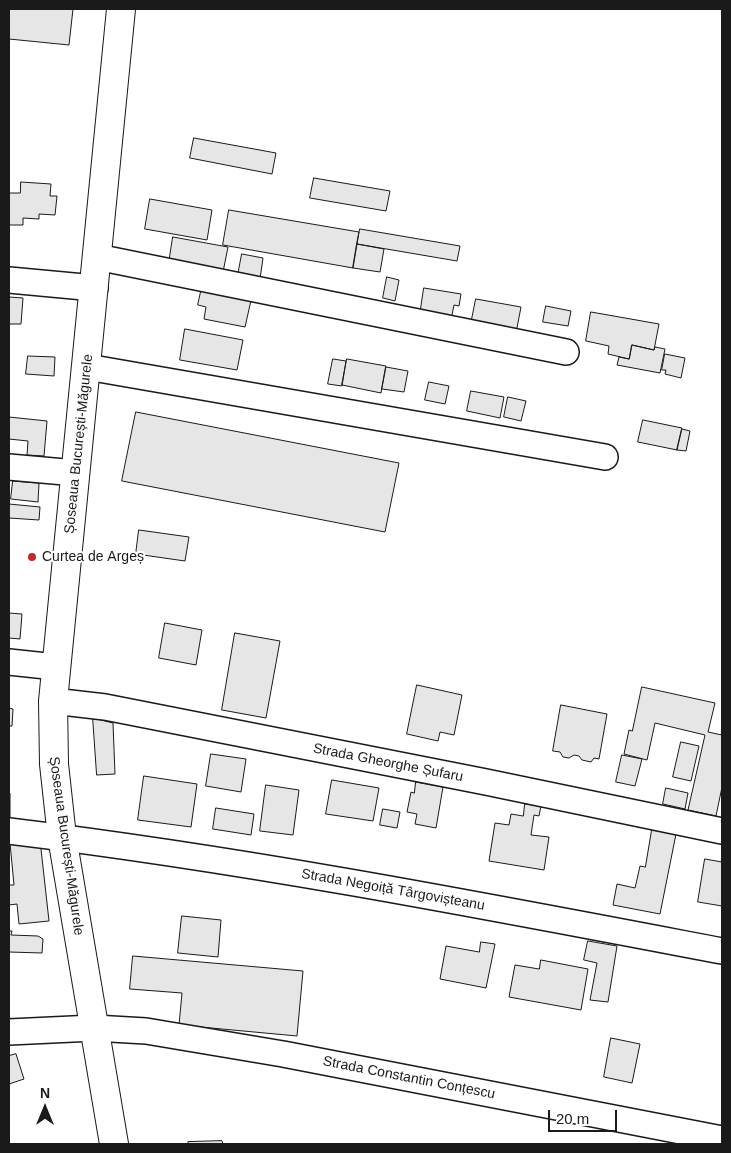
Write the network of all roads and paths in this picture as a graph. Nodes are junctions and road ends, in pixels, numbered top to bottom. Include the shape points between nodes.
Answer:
1 (121, 9) edge
2 (97, 257) junction
3 (9, 280) edge
4 (95, 288) junction
5 (566, 352) dead end
6 (87, 366) junction
7 (605, 457) dead end
8 (9, 466) edge
9 (76, 473) junction
10 (9, 662) edge
11 (56, 667) junction
12 (53, 701) junction
13 (9, 831) edge
14 (722, 831) edge
15 (62, 837) junction
16 (722, 951) edge
17 (94, 1028) junction
18 (9, 1032) edge
19 (722, 1139) edge
20 (114, 1144) edge

1 - 2 main road, Șoseaua București-Măgurele
2 - 4 main road, Șoseaua București-Măgurele
2 - 5 street
3 - 4 street
4 - 6 main road, Șoseaua București-Măgurele
6 - 7 street
6 - 9 main road, Șoseaua București-Măgurele
8 - 9 street
9 - 11 main road, Șoseaua București-Măgurele
10 - 11 street
11 - 12 main road, Șoseaua București-Măgurele
12 - 14 street, Strada Gheorghe Șufaru via 114,709
12 - 15 main road, Șoseaua București-Măgurele via 54,764
13 - 15 street, Strada Negoiță Târgovișteanu
15 - 16 street, Strada Negoiță Târgovișteanu via 362,884
15 - 17 main road, Șoseaua București-Măgurele
17 - 18 street, Strada Constantin Conțescu
17 - 19 street, Strada Constantin Conțescu via 146,1031 283,1054
17 - 20 main road, Șoseaua București-Măgurele

